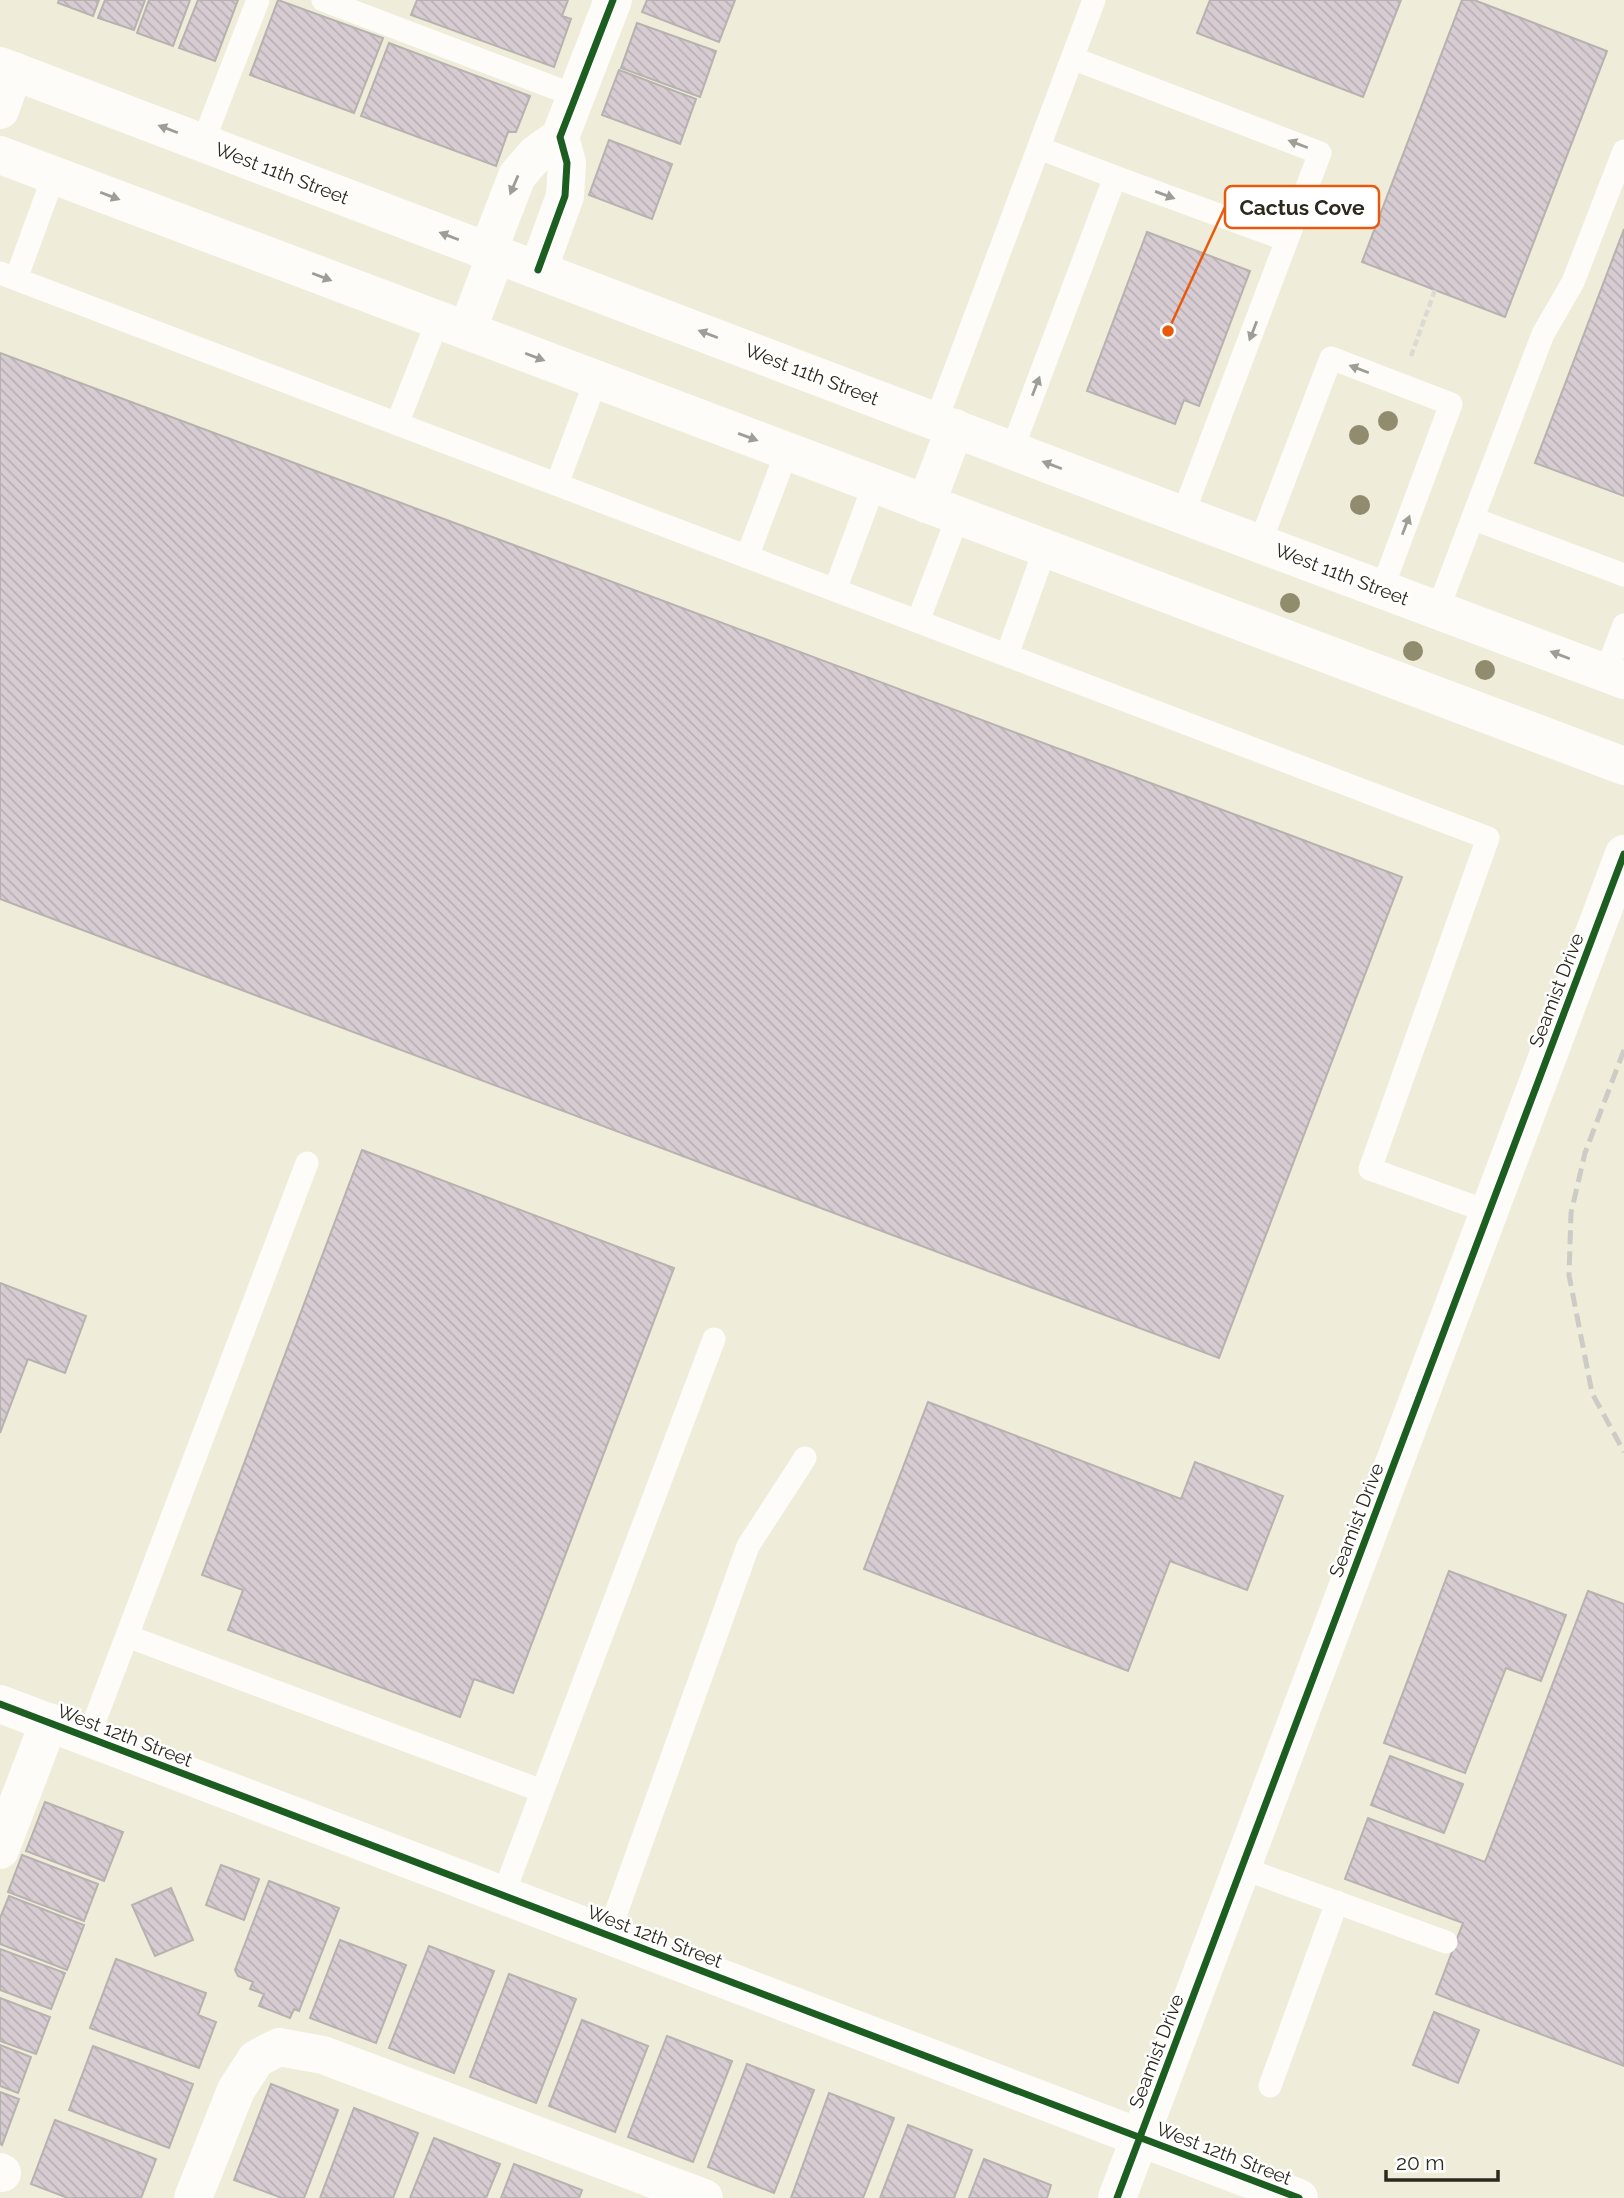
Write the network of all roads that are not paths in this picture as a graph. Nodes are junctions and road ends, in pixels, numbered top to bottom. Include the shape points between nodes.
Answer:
1 (258, 0) edge
2 (323, 0) edge
3 (613, 0) edge
4 (1094, 0) edge
5 (1072, 58) junction
6 (7, 69) edge
7 (576, 96) junction
8 (0, 110) edge
9 (561, 137) junction
10 (203, 142) junction
11 (1039, 148) junction
12 (1624, 151) edge
13 (0, 155) edge
14 (54, 176) junction
15 (1115, 177) junction
16 (1287, 240) junction
17 (492, 253) junction
18 (538, 270) junction
19 (8, 276) edge
20 (453, 326) junction
21 (596, 380) junction
22 (397, 424) junction
23 (945, 425) junction
24 (1012, 450) junction
25 (787, 451) junction
26 (557, 484) junction
27 (874, 485) junction
28 (942, 510) junction
29 (1184, 514) junction
30 (1474, 519) junction
31 (1260, 543) junction
32 (1045, 549) junction
33 (747, 556) junction
34 (1624, 575) edge
35 (1382, 589) junction
36 (835, 590) junction
37 (1438, 609) junction
38 (918, 621) junction
39 (1624, 625) edge
40 (1007, 655) junction
41 (1615, 676) edge
42 (1624, 766) edge
43 (1624, 854) edge
44 (307, 1163) dead end
45 (1489, 1212) junction
46 (714, 1339) dead end
47 (805, 1458) dead end
48 (127, 1636) junction
49 (0, 1704) edge
50 (49, 1722) junction
51 (88, 1738) junction
52 (542, 1791) junction
53 (0, 1850) edge
54 (1242, 1868) junction
55 (503, 1895) junction
56 (1337, 1902) junction
57 (608, 1935) junction
58 (1446, 1942) dead end
59 (1270, 2086) dead end
60 (1140, 2138) junction
61 (193, 2198) edge
62 (704, 2198) edge
63 (1117, 2198) edge
64 (1300, 2198) edge

1 - 10 lane
2 - 7 lane
3 - 7 street
4 - 5 lane
5 - 11 lane
16 -> 5 lane via 1320,153
6 - 8 street
10 -> 6 street, West 11th Street
7 - 9 street
9 -> 17 street via 536,154 517,176
9 - 18 street via 567,163 565,195
17 -> 10 street, West 11th Street
11 - 15 lane
11 - 23 lane
12 - 30 lane via 1573,282 1543,334
13 - 14 street
14 - 19 lane
14 -> 20 street
15 -> 16 lane
24 -> 15 lane
16 -> 29 lane
17 - 18 street, West 11th Street
17 - 20 street
23 -> 18 street, West 11th Street
19 - 22 lane
20 -> 21 street
20 - 22 lane
21 -> 25 street
21 - 26 lane
22 - 26 lane
23 - 24 street, West 11th Street
23 - 28 street
29 -> 24 street, West 11th Street
25 - 27 street
25 - 33 lane
26 - 33 lane
27 - 28 street
27 - 36 lane
28 - 32 street
28 - 38 lane
29 - 31 street, West 11th Street
30 - 34 lane
30 - 37 lane
31 - 35 street, West 11th Street
35 -> 31 lane via 1451,404 1331,358
32 - 40 lane
32 - 42 street
33 - 36 lane
35 - 37 street, West 11th Street
36 - 38 lane
41 -> 37 street, West 11th Street
38 - 40 lane
39 - 41 lane
40 - 45 lane via 1488,838 1370,1169
43 - 45 street, Seamist Drive
44 - 48 lane
45 - 54 street, Seamist Drive
46 - 52 lane
47 - 57 lane via 748,1546
48 - 51 lane
48 - 52 lane
49 - 50 street, West 12th Street
50 - 51 street, West 12th Street
50 - 53 street
51 - 55 street, West 12th Street
52 - 55 lane
54 - 56 lane
54 - 60 street, Seamist Drive
55 - 57 street, West 12th Street
56 - 58 lane
56 - 59 lane
57 - 60 street, West 12th Street
60 - 63 street, Seamist Drive
60 - 64 street, West 12th Street
61 - 62 street via 236,2090 256,2059 279,2047 323,2055

